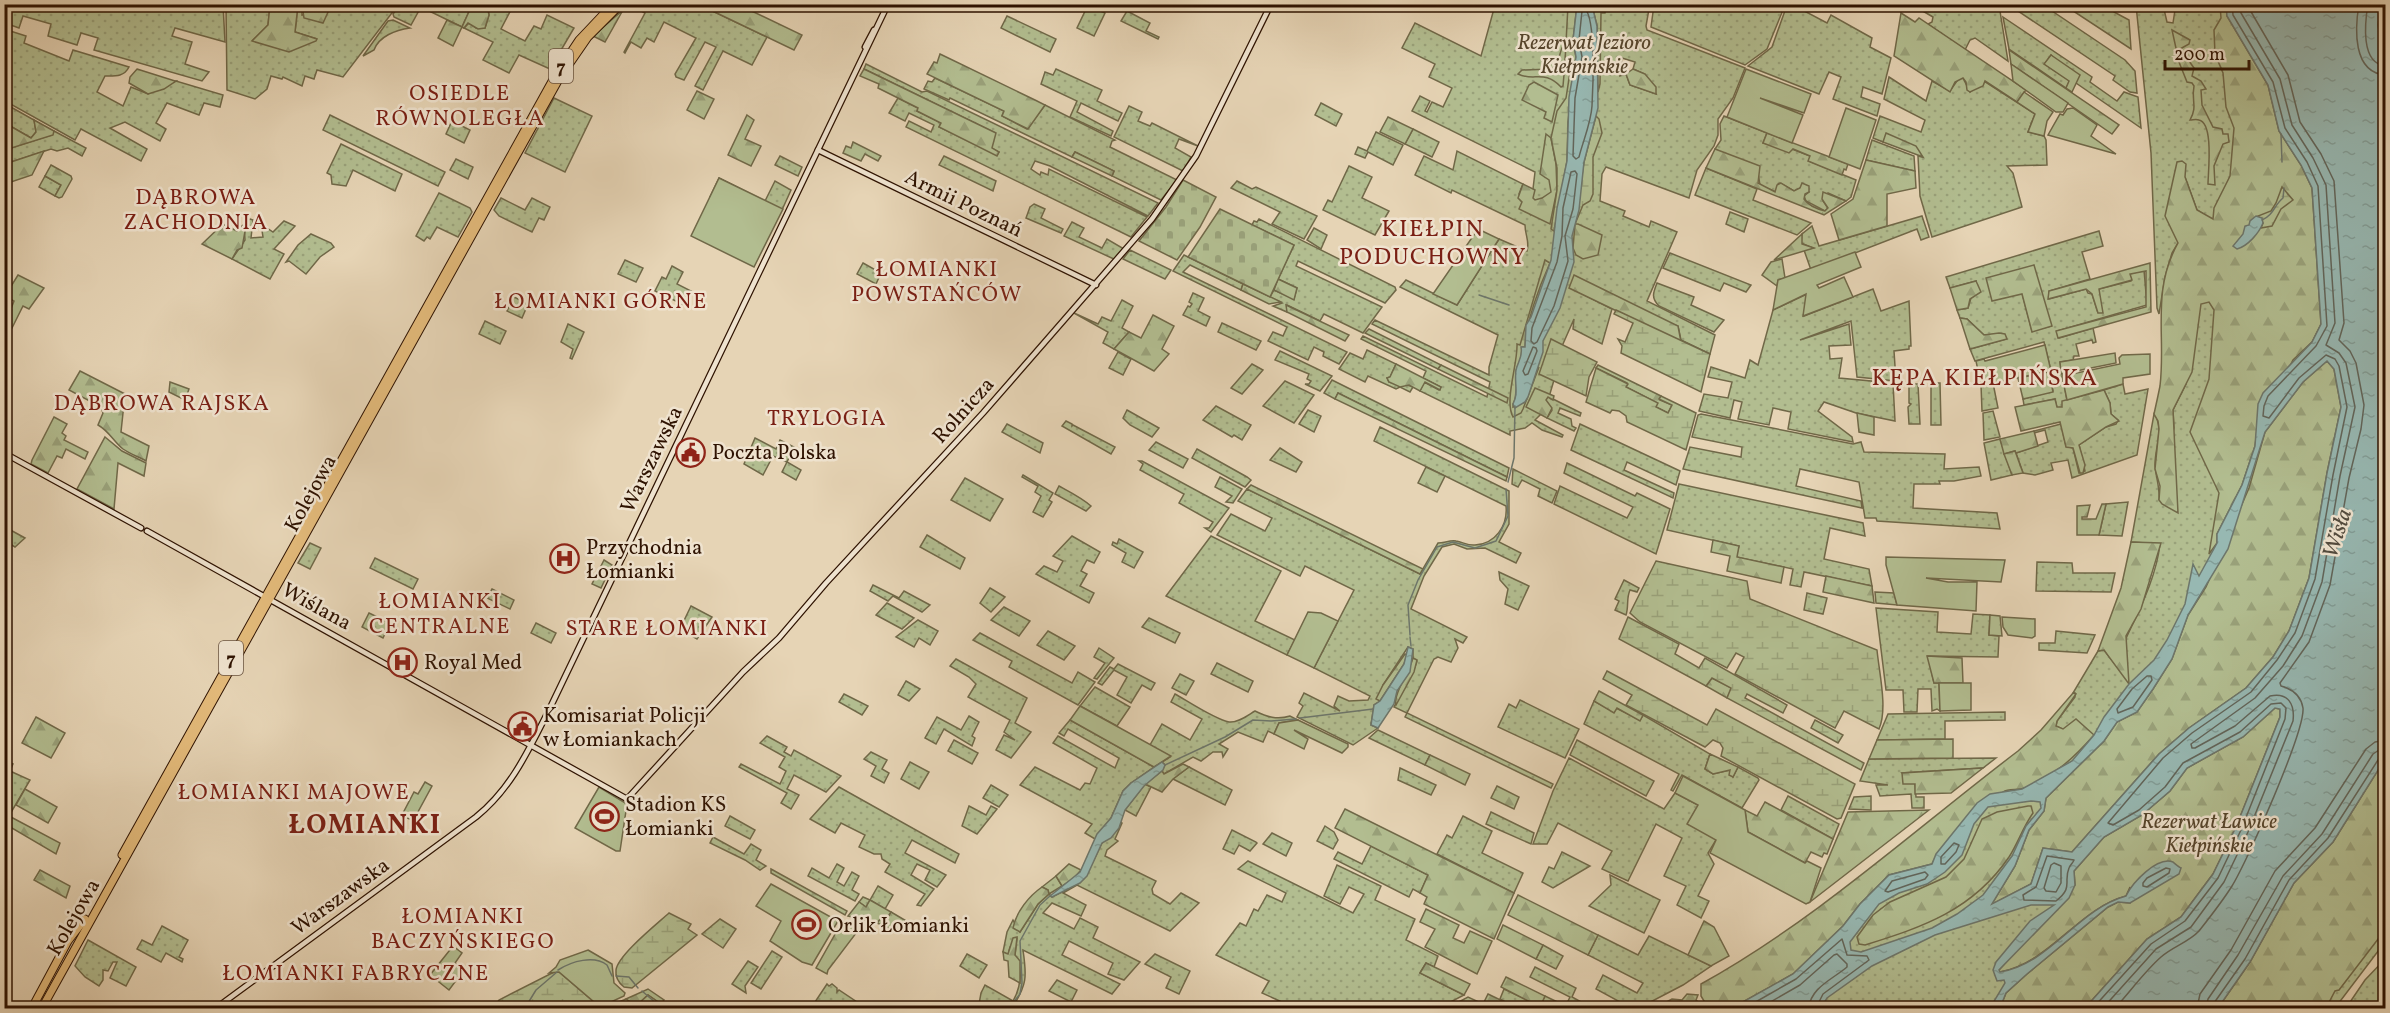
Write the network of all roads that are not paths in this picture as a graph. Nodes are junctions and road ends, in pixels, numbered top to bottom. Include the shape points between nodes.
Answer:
1 (613, 4) edge
2 (621, 4) edge
3 (888, 4) edge
4 (1271, 4) edge
5 (559, 79) junction
6 (557, 90) dead end
7 (818, 150) junction
8 (1096, 285) junction
9 (4, 453) edge
10 (287, 578) dead end
11 (278, 585) junction
12 (268, 598) junction
13 (257, 611) junction
14 (248, 618) dead end
15 (532, 745) junction
16 (627, 799) joint
17 (88, 918) junction
18 (32, 1008) edge
19 (37, 1008) edge
20 (44, 1008) edge
21 (216, 1008) edge

1 - 12 highway, Kolejowa / 7 via 583,34 560,67
2 - 5 highway, Kolejowa / 7 via 588,37
3 - 7 street, Warszawska
4 - 8 street, Rolnicza via 1188,170
5 - 6 highway
5 - 11 highway, Kolejowa / 7
7 - 8 street, Armii Poznań
7 - 15 street, Warszawska
8 - 16 street, Rolnicza via 778,638
9 - 12 street, Wiślana via 141,528 146,526 147,531
10 - 11 highway
11 - 12 highway, Kolejowa / 7
12 - 13 highway, Kolejowa / 7
12 - 15 street, Wiślana
12 - 17 highway, Kolejowa / 7
13 - 14 highway
13 - 17 highway, Kolejowa / 7
15 - 16 street, Wiślana
15 - 21 street, Warszawska via 511,780 482,812
17 - 18 highway via 68,941
17 - 19 highway, Kolejowa / 7
17 - 20 highway, Kolejowa / 7

